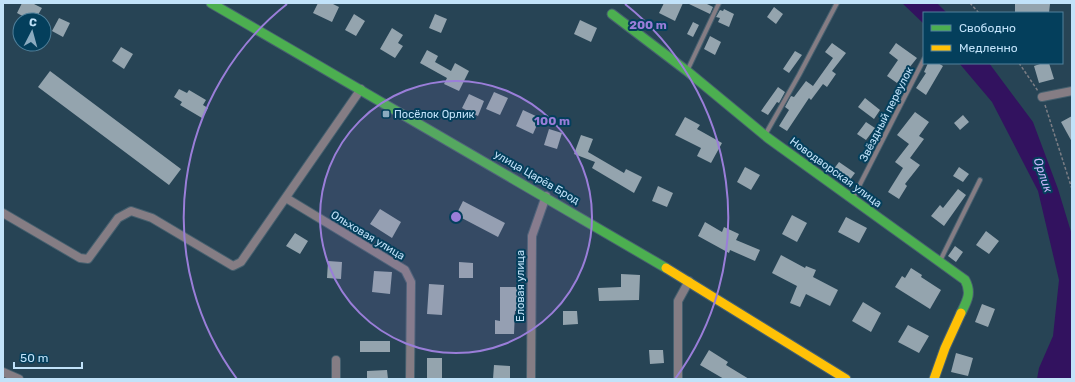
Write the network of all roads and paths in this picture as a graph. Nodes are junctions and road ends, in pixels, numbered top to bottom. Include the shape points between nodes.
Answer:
1 (212, 3) edge
2 (719, 3) edge
3 (837, 3) edge
4 (970, 3) edge
5 (978, 12) edge
6 (612, 14) dead end
7 (923, 61) edge
8 (1020, 64) edge
9 (687, 71) junction
10 (361, 90) junction
11 (1072, 91) edge
12 (1042, 97) junction
13 (765, 135) junction
14 (980, 180) dead end
15 (1072, 189) edge
16 (546, 196) junction
17 (286, 198) junction
18 (853, 199) junction
19 (3, 213) edge
20 (939, 261) junction
21 (689, 281) junction
22 (336, 360) dead end
23 (3, 372) edge
24 (19, 379) edge
25 (336, 379) edge
26 (410, 379) edge
27 (531, 379) edge
28 (678, 379) edge
29 (846, 379) edge
30 (934, 379) edge

1 - 10 street, улица Царёв Брод
2 - 9 lane
3 - 13 lane
4 - 5 path
6 - 9 street, Новодворская улица
7 - 18 lane, Звёздный переулок
8 - 12 path
9 - 13 street, Новодворская улица
10 - 16 street, улица Царёв Брод
10 - 17 street
11 - 12 street
12 - 15 path
13 - 18 street, Новодворская улица
14 - 20 lane
16 - 21 street, улица Царёв Брод
16 - 27 street, Еловая улица via 532,236
17 - 19 street via 241,262 233,266 152,218 131,211 118,218 88,259 80,258
17 - 26 street, Ольховая улица via 405,270 411,282
18 - 20 street, Новодворская улица
20 - 30 street, Новодворская улица via 965,280 969,287 969,296
21 - 28 street via 678,301
21 - 29 street, улица Царёв Брод
22 - 25 street
23 - 24 street

